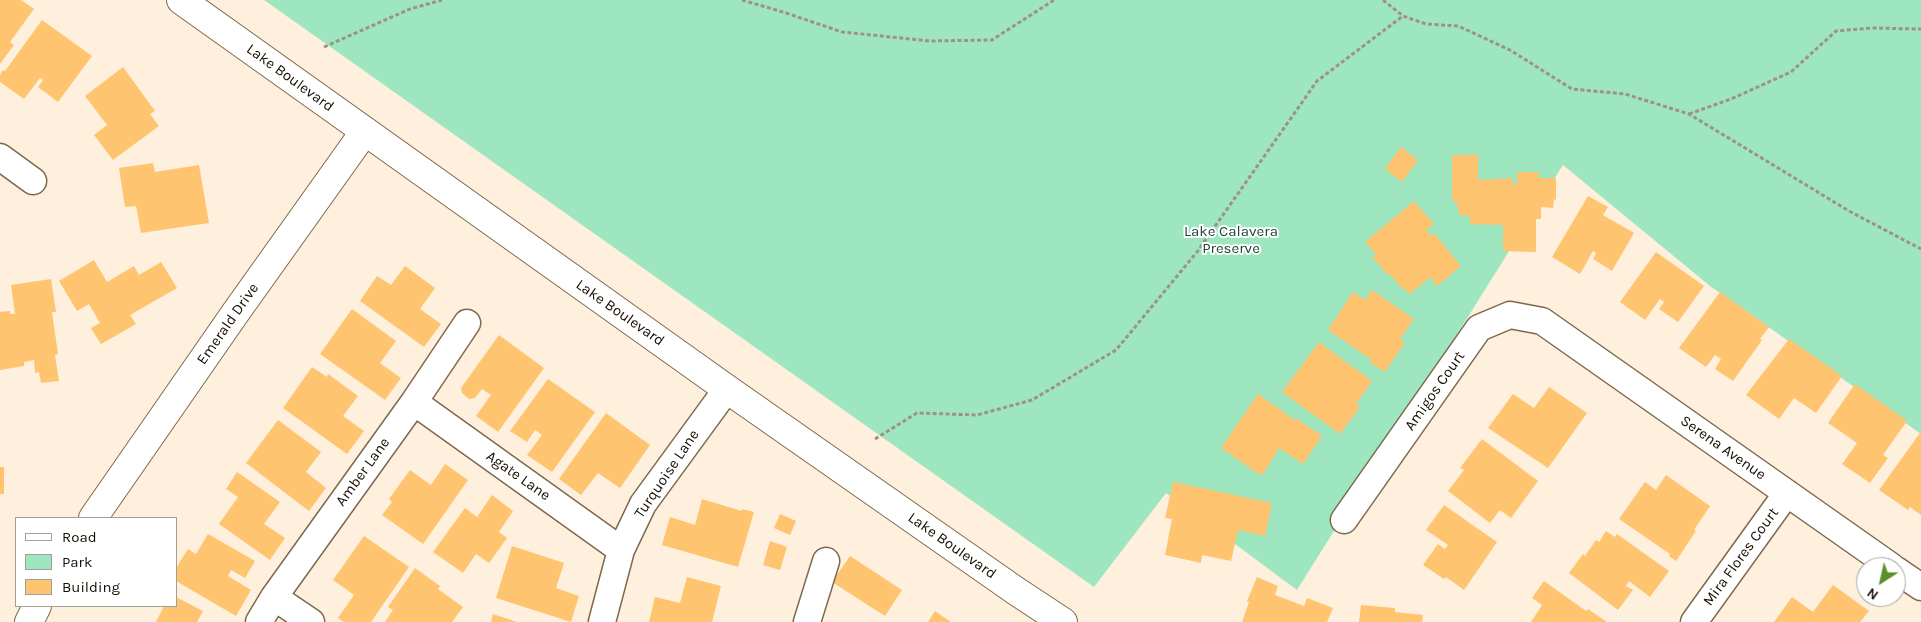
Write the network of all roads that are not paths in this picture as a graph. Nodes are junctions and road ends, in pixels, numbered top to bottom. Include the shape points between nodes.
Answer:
1 (181, 0) edge
2 (365, 131) junction
3 (0, 157) edge
4 (33, 181) dead end
5 (467, 323) dead end
6 (1554, 330) joint
7 (727, 389) junction
8 (414, 402) junction
9 (1787, 493) junction
10 (94, 517) edge
11 (1344, 520) dead end
12 (622, 550) junction
13 (1878, 557) edge
14 (826, 561) dead end
15 (1906, 577) edge
16 (1921, 587) edge
17 (274, 597) junction
18 (36, 607) edge
19 (29, 622) edge
20 (259, 622) edge
21 (311, 622) edge
22 (602, 622) edge
23 (807, 622) edge
24 (1063, 622) edge
25 (1694, 622) edge

1 - 2 main road, Lake Boulevard
2 - 7 main road, Lake Boulevard
2 - 10 main road, Emerald Drive
3 - 4 street
5 - 8 street, Amber Lane
6 - 9 street, Serena Avenue
6 - 11 street, Amigos Court via 1542,321 1510,315 1479,328
7 - 12 street, Turquoise Lane via 642,504
7 - 24 main road, Lake Boulevard
8 - 12 street, Agate Lane
8 - 17 street, Amber Lane
9 - 13 street, Serena Avenue
9 - 25 street, Mira Flores Court
12 - 22 street, Turquoise Lane
14 - 23 street
15 - 16 street
17 - 20 street, Amber Lane
17 - 21 street
18 - 19 main road

